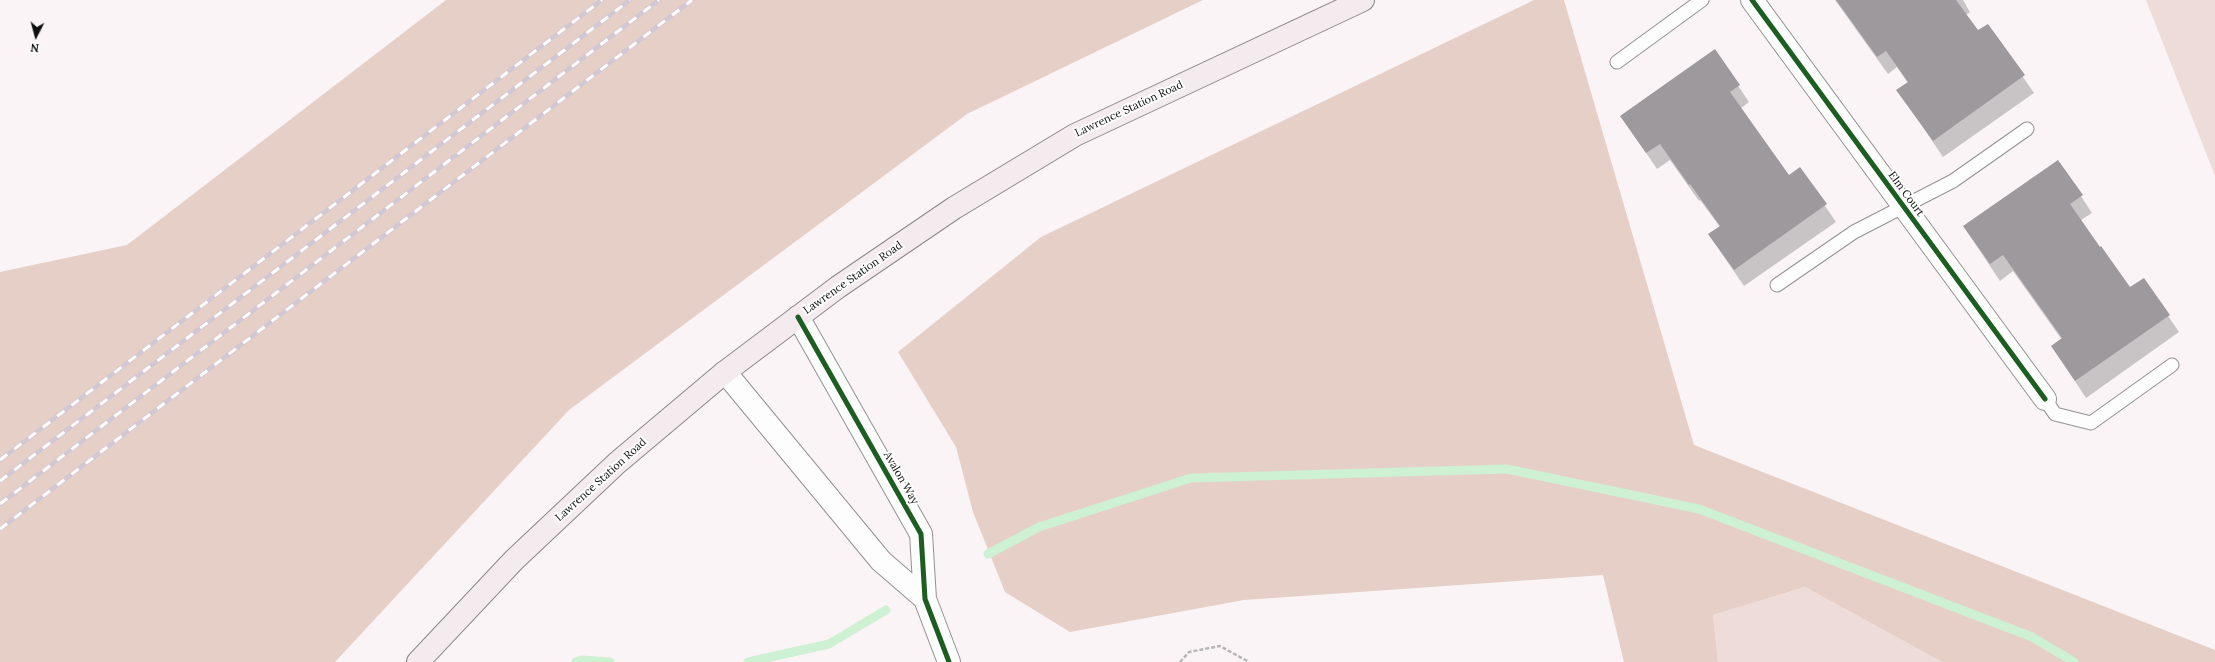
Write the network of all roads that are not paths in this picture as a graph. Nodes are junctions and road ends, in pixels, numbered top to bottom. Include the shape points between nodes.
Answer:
1 (1363, 0) edge
2 (1702, 0) edge
3 (1752, 0) edge
4 (1617, 62) dead end
5 (2027, 129) dead end
6 (1904, 207) junction
7 (1777, 285) dead end
8 (798, 317) junction
9 (2172, 365) dead end
10 (725, 372) junction
11 (2045, 399) joint
12 (925, 599) junction
13 (418, 662) edge
14 (949, 662) edge

1 - 8 main road, Lawrence Station Road via 1075,135 954,208
2 - 4 lane
3 - 6 street, Elm Court
5 - 6 lane via 1953,181
6 - 7 lane via 1854,232
6 - 11 street, Elm Court
8 - 10 main road, Lawrence Station Road
8 - 12 street, Avalon Way via 921,534
9 - 11 lane via 2091,423 2055,414
10 - 12 street, Avalon Way via 880,561
10 - 13 main road, Lawrence Station Road via 617,463 514,560
12 - 14 street, Avalon Way

